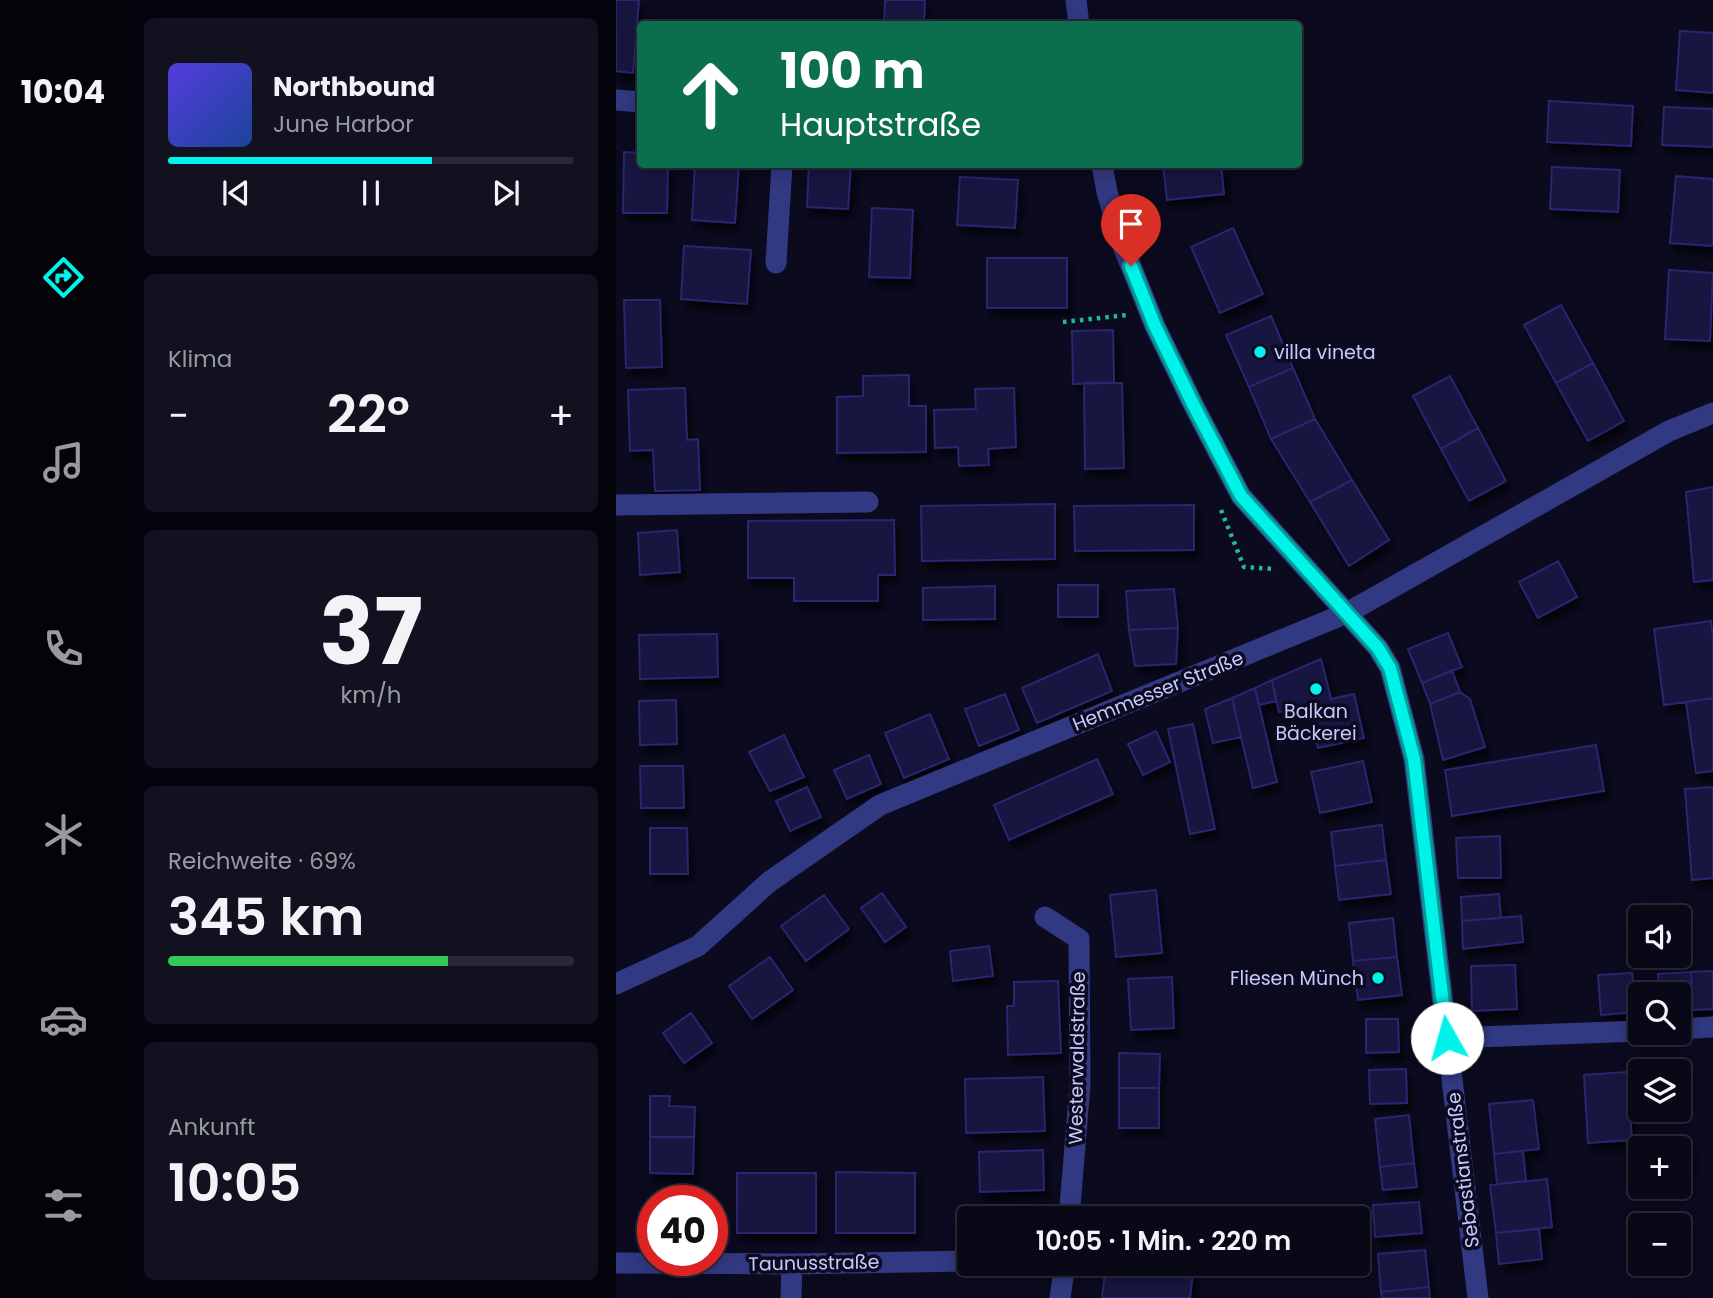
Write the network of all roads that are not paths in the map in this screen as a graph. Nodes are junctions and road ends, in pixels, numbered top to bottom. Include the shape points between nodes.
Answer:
1 (1076, 0) edge
2 (1079, 21) edge
3 (616, 100) edge
4 (637, 102) edge
5 (782, 168) edge
6 (1103, 168) edge
7 (776, 263) dead end
8 (1713, 413) edge
9 (868, 502) dead end
10 (616, 505) edge
11 (1347, 613) junction
12 (1045, 917) dead end
13 (616, 984) edge
14 (1713, 1027) edge
15 (1691, 1028) edge
16 (1628, 1031) edge
17 (1447, 1038) junction
18 (1070, 1206) edge
19 (957, 1261) edge
20 (616, 1264) edge
21 (792, 1264) junction
22 (1063, 1276) edge
23 (791, 1298) edge
24 (1060, 1298) edge
25 (1478, 1298) edge

1 - 2 street
3 - 4 street
5 - 7 street
6 - 11 street, Sebastianstraße via 1123,246 1155,326 1241,496
8 - 11 street, Hemmesser Straße via 1669,432
9 - 10 street
11 - 13 street, Hemmesser Straße via 880,805 769,882 698,946
11 - 17 street, Sebastianstraße via 1390,668 1414,759
12 - 18 street, Westerwaldstraße via 1079,939 1080,1085
14 - 15 street
16 - 17 street
17 - 25 street, Sebastianstraße
19 - 21 street, Taunusstraße
20 - 21 street, Taunusstraße
21 - 23 street
22 - 24 street

